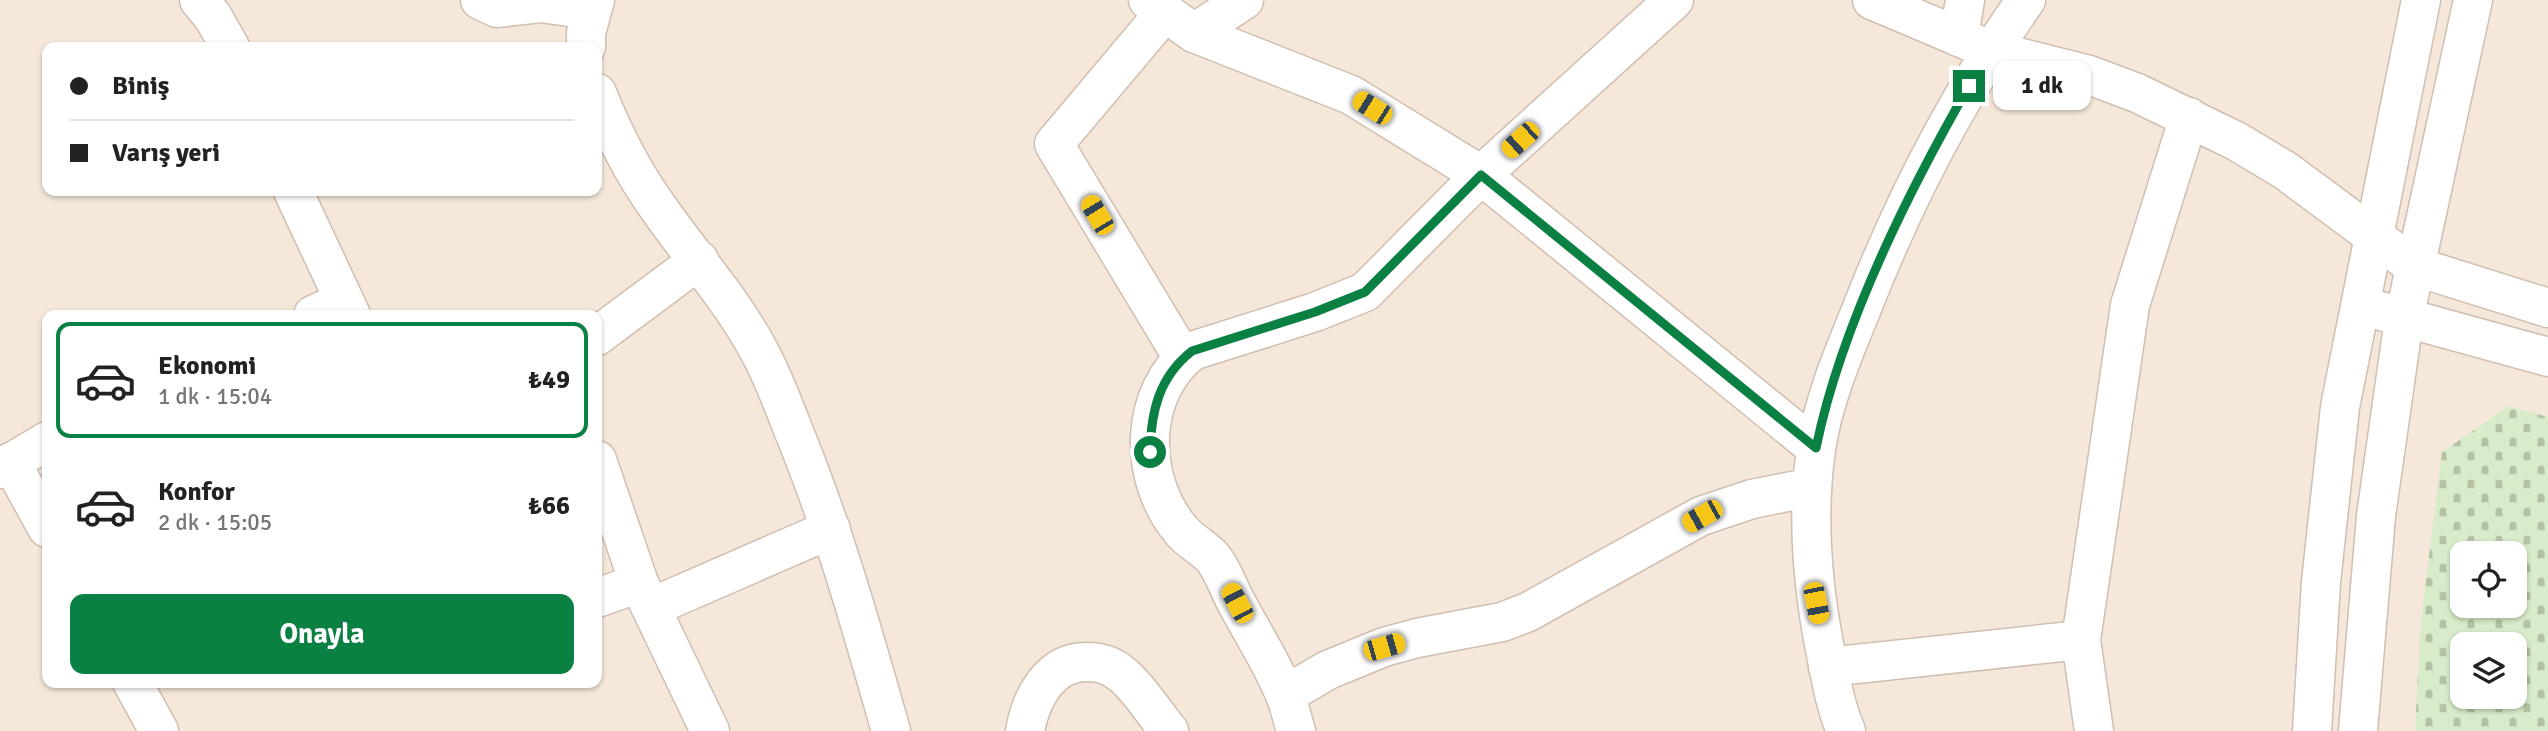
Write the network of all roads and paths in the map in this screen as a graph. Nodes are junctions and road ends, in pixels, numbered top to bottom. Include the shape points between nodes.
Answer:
1 (199, 0) edge
2 (480, 0) edge
3 (1244, 0) edge
4 (1674, 0) edge
5 (1872, 0) edge
6 (1965, 0) edge
7 (2026, 0) edge
8 (2421, 0) edge
9 (2473, 0) edge
10 (593, 5) edge
11 (1169, 15) edge
12 (227, 42) edge
13 (587, 42) edge
14 (1975, 43) junction
15 (602, 105) edge
16 (2189, 117) junction
17 (1481, 175) junction
18 (295, 196) edge
19 (2374, 237) junction
20 (699, 260) junction
21 (2414, 267) junction
22 (2360, 305) junction
23 (2548, 308) edge
24 (336, 310) edge
25 (2404, 319) junction
26 (602, 332) edge
27 (2548, 356) edge
28 (1183, 358) junction
29 (42, 445) edge
30 (1816, 448) junction
31 (6, 466) edge
32 (602, 474) edge
33 (1812, 487) junction
34 (42, 520) edge
35 (831, 529) junction
36 (646, 595) junction
37 (602, 598) edge
38 (2081, 640) junction
39 (1828, 667) junction
40 (135, 688) edge
41 (1286, 695) junction
42 (1837, 725) edge
43 (159, 731) edge
44 (710, 731) edge
45 (891, 731) edge
46 (1025, 731) edge
47 (1169, 731) edge
48 (1296, 731) edge
49 (2094, 731) edge
50 (2312, 731) edge
51 (2358, 731) edge

1 - 12 street
2 - 10 street via 497,8 541,3
3 - 11 street
4 - 17 street
5 - 14 street
6 - 14 street
7 - 14 street
8 - 19 street
9 - 21 street
10 - 13 street
11 - 17 street via 1351,95
11 - 28 street via 1054,144
14 - 16 street via 2089,75
14 - 30 street via 1941,135 1874,276 1827,402
15 - 20 street via 656,206
16 - 19 street via 2286,171
16 - 38 street via 2130,306
17 - 28 street via 1365,292 1192,351
17 - 30 street
18 - 24 street
19 - 21 street
19 - 22 street
20 - 26 street
20 - 35 street via 759,351
21 - 23 street
21 - 25 street
22 - 25 street
22 - 50 street via 2340,407 2330,494
25 - 27 street
25 - 51 street via 2376,516
28 - 41 street via 1167,375 1154,411 1150,452 1159,494 1175,522 1212,557
29 - 31 street
30 - 33 street
31 - 34 street
32 - 36 street
33 - 39 street via 1816,603
33 - 41 street via 1752,499 1702,516 1528,612 1502,622 1384,647 1328,670
35 - 36 street
35 - 45 street
36 - 37 street
36 - 44 street
38 - 39 street
38 - 49 street
39 - 42 street
40 - 43 street
41 - 48 street
46 - 47 street via 1034,702 1049,677 1083,661 1112,667 1124,676

